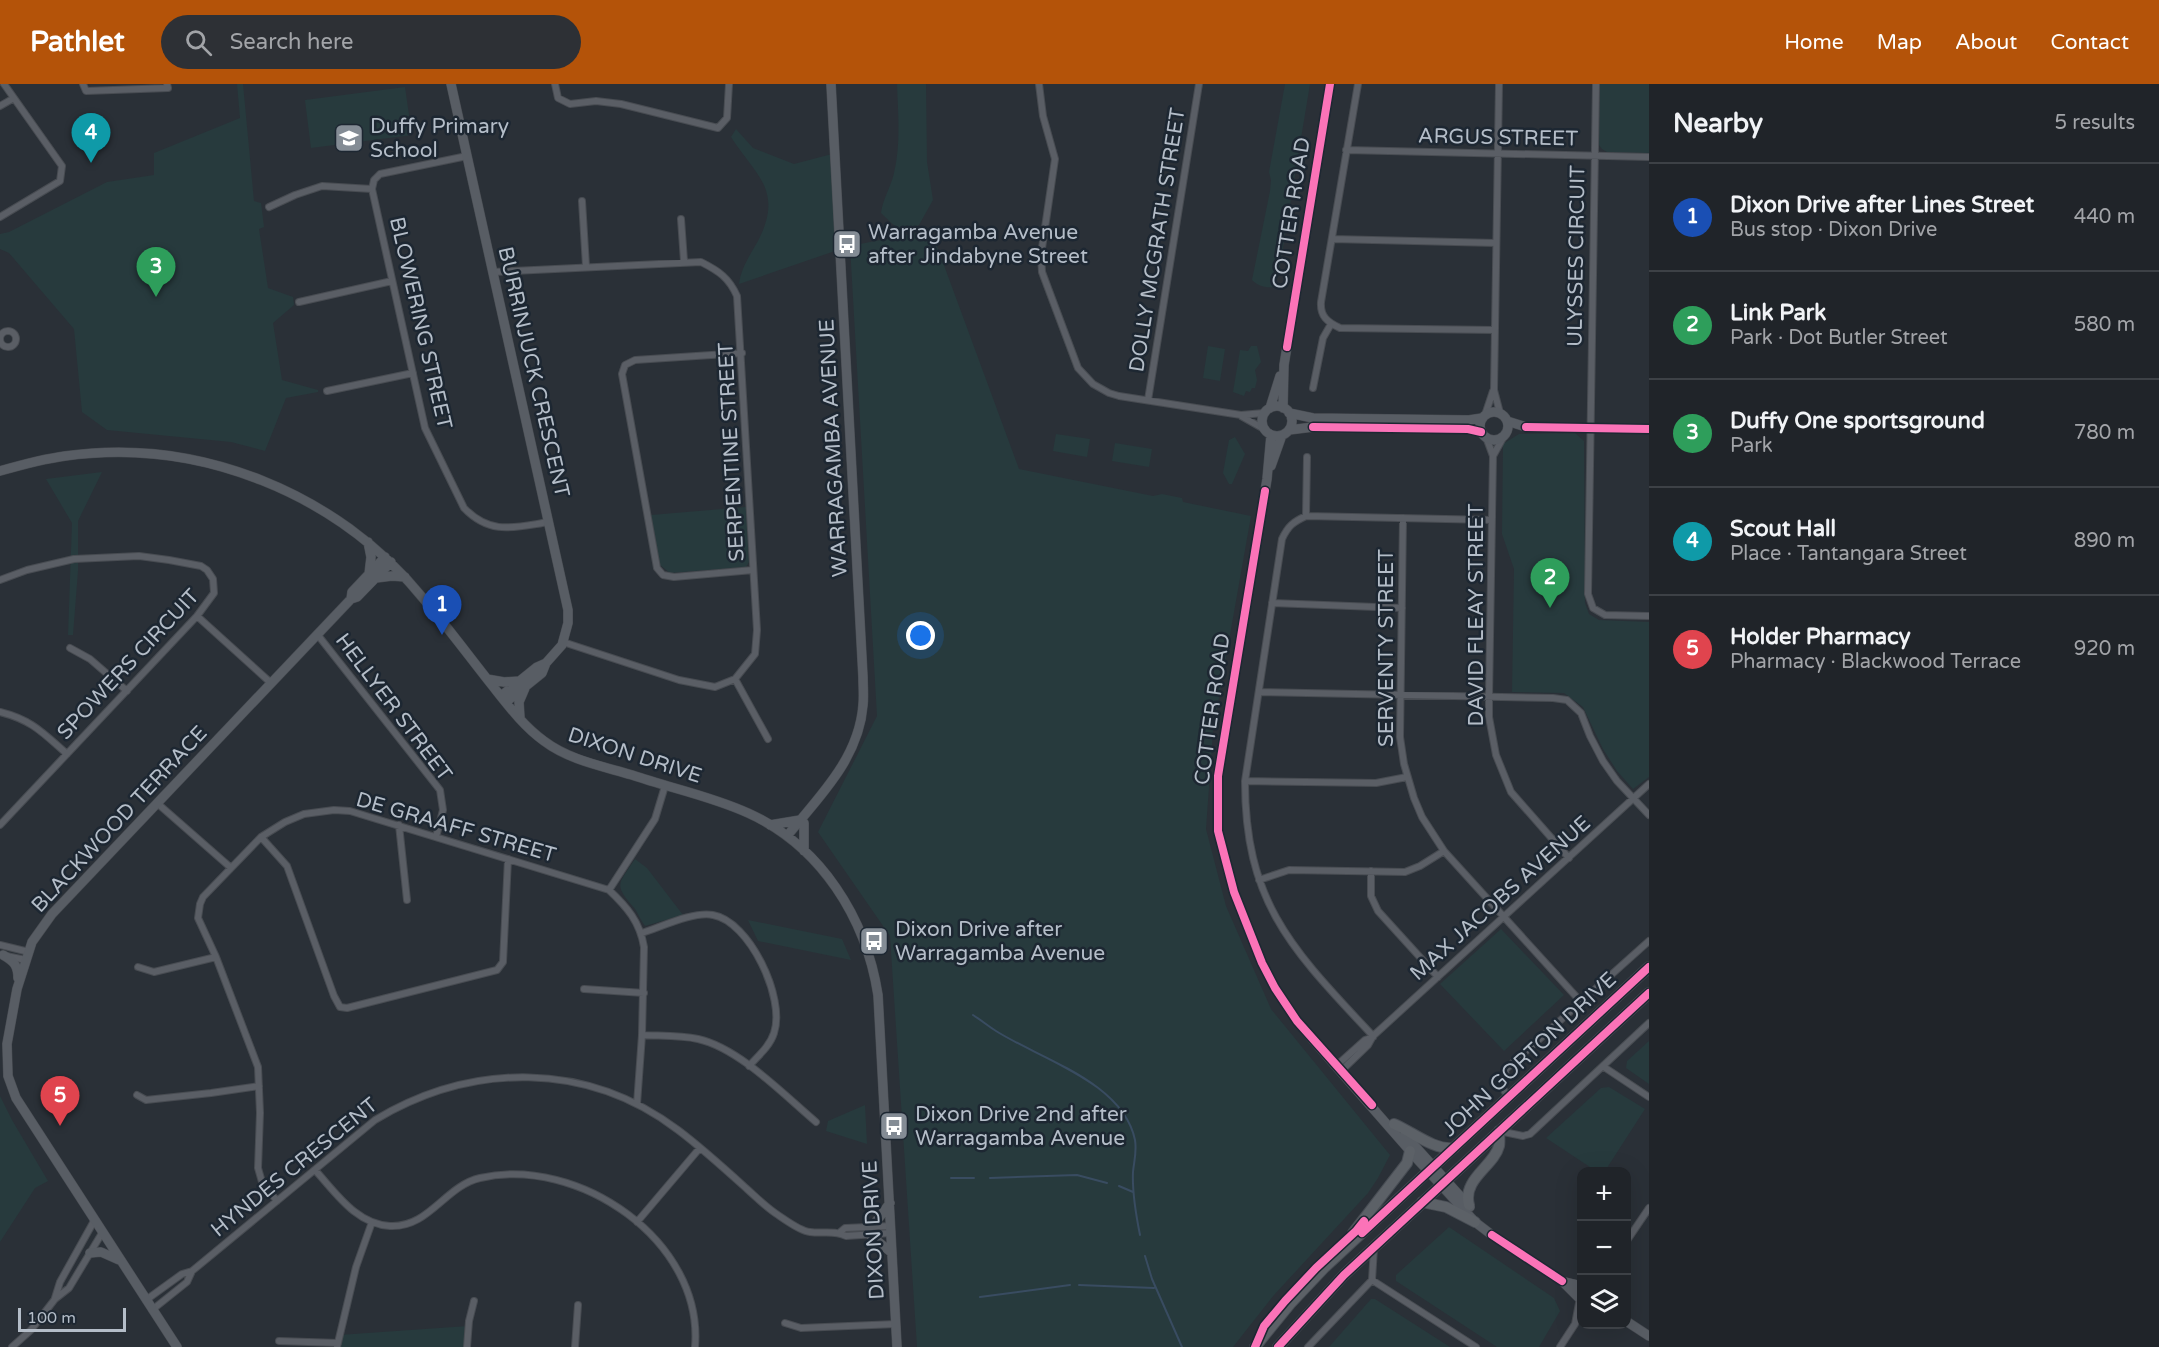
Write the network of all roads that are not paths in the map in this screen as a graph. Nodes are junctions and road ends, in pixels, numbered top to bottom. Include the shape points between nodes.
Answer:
1 (4, 84) edge
2 (83, 84) edge
3 (167, 84) edge
4 (451, 84) edge
5 (555, 84) edge
6 (729, 84) edge
7 (831, 84) edge
8 (1039, 84) edge
9 (1199, 84) edge
10 (1330, 84) edge
11 (1358, 84) edge
12 (1499, 84) edge
13 (1596, 84) edge
14 (14, 98) junction
15 (0, 106) edge
16 (1346, 150) junction
17 (1498, 154) junction
18 (467, 156) junction
19 (1594, 156) junction
20 (1649, 157) edge
21 (372, 189) junction
22 (582, 201) dead end
23 (269, 207) dead end
24 (0, 217) edge
25 (681, 219) dead end
26 (1332, 238) junction
27 (1496, 243) junction
28 (684, 261) junction
29 (586, 266) junction
30 (493, 272) junction
31 (392, 281) junction
32 (298, 302) dead end
33 (1331, 324) junction
34 (1495, 330) junction
35 (742, 353) junction
36 (1284, 365) junction
37 (413, 373) junction
38 (1313, 388) dead end
39 (1494, 390) junction
40 (327, 391) dead end
41 (1148, 400) junction
42 (1286, 410) junction
43 (1267, 411) junction
44 (1500, 413) junction
45 (1241, 416) junction
46 (1483, 416) junction
47 (1508, 421) junction
48 (1526, 427) junction
49 (1590, 428) junction
50 (1649, 429) edge
51 (1268, 432) junction
52 (1286, 432) junction
53 (1505, 434) junction
54 (1484, 435) junction
55 (1493, 456) junction
56 (1307, 457) dead end
57 (0, 471) edge
58 (1267, 479) junction
59 (1306, 516) junction
60 (1403, 518) junction
61 (1492, 520) junction
62 (549, 522) junction
63 (368, 542) junction
64 (388, 560) junction
65 (753, 570) junction
66 (372, 576) junction
67 (405, 578) junction
68 (0, 580) edge
69 (1272, 603) junction
70 (1402, 608) junction
71 (197, 616) junction
72 (1649, 616) edge
73 (317, 634) junction
74 (563, 642) junction
75 (70, 648) dead end
76 (488, 679) junction
77 (735, 679) junction
78 (271, 683) junction
79 (523, 683) junction
80 (127, 691) junction
81 (1259, 692) junction
82 (1401, 695) junction
83 (1489, 697) junction
84 (503, 699) junction
85 (0, 711) edge
86 (520, 718) junction
87 (768, 739) dead end
88 (67, 754) junction
89 (1407, 777) junction
90 (1245, 781) junction
91 (1649, 784) edge
92 (665, 786) junction
93 (1633, 798) junction
94 (158, 803) junction
95 (1649, 815) edge
96 (802, 822) junction
97 (0, 825) edge
98 (399, 825) junction
99 (770, 825) junction
100 (261, 837) junction
101 (436, 837) junction
102 (789, 838) junction
103 (804, 851) junction
104 (1444, 851) junction
105 (1569, 858) junction
106 (508, 859) junction
107 (230, 867) junction
108 (1371, 871) junction
109 (1259, 880) junction
110 (609, 890) junction
111 (407, 900) dead end
112 (1504, 917) junction
113 (642, 933) junction
114 (1649, 941) edge
115 (1, 952) edge
116 (28, 956) junction
117 (216, 957) junction
118 (138, 967) dead end
119 (1649, 967) edge
120 (1438, 977) junction
121 (17, 989) junction
122 (584, 989) dead end
123 (644, 993) junction
124 (1649, 993) edge
125 (1582, 1003) junction
126 (1649, 1023) edge
127 (642, 1035) junction
128 (1373, 1036) junction
129 (749, 1066) junction
130 (1604, 1066) junction
131 (1338, 1068) junction
132 (259, 1086) junction
133 (137, 1095) dead end
134 (1649, 1097) edge
135 (1508, 1098) junction
136 (637, 1104) junction
137 (1372, 1105) junction
138 (816, 1122) dead end
139 (1394, 1124) junction
140 (1499, 1131) junction
141 (1454, 1148) junction
142 (699, 1149) junction
143 (1410, 1151) junction
144 (1431, 1169) junction
145 (315, 1170) junction
146 (1444, 1183) junction
147 (277, 1201) junction
148 (1422, 1202) junction
149 (890, 1203) junction
150 (1469, 1205) junction
151 (1649, 1208) edge
152 (94, 1221) junction
153 (372, 1222) junction
154 (637, 1222) junction
155 (1475, 1222) junction
156 (891, 1229) junction
157 (870, 1231) junction
158 (102, 1233) junction
159 (1491, 1235) junction
160 (1631, 1235) edge
161 (1374, 1247) junction
162 (892, 1252) junction
163 (90, 1253) junction
164 (121, 1262) junction
165 (192, 1271) junction
166 (1372, 1280) junction
167 (1562, 1281) junction
168 (1577, 1285) edge
169 (1577, 1297) edge
170 (55, 1299) junction
171 (146, 1300) junction
172 (474, 1301) dead end
173 (578, 1305) dead end
174 (152, 1310) junction
175 (785, 1323) dead end
176 (1577, 1323) edge
177 (896, 1324) junction
178 (1631, 1324) edge
179 (1649, 1336) edge
180 (279, 1341) dead end
181 (337, 1345) edge
182 (1256, 1345) edge
183 (12, 1347) edge
184 (177, 1347) edge
185 (467, 1347) edge
186 (575, 1347) edge
187 (695, 1347) edge
188 (897, 1347) edge
189 (1278, 1347) edge
190 (1308, 1347) edge
191 (1476, 1347) edge
192 (1560, 1347) edge

1 - 14 street
2 - 3 street via 86,91 168,88
4 - 18 main road, BURRINJUCK CRESCENT
5 - 6 street via 558,98 570,104 621,104 718,128 727,118
7 - 96 main road, WARRAGAMBA AVENUE via 863,708 846,761
8 - 41 street via 1055,159 1041,255 1045,282 1073,360 1083,375 1109,393
9 - 41 street, DOLLY MCGRATH STREET
10 - 36 main road, COTTER ROAD
11 - 16 street
12 - 17 street
13 - 19 street, ULYSSES CIRCUIT
14 - 15 street
14 - 24 street via 62,166 60,181
16 - 17 street, ARGUS STREET
16 - 26 street
17 - 19 street, ARGUS STREET
17 - 27 street
18 - 21 street via 380,174
18 - 30 main road, BURRINJUCK CRESCENT
19 - 20 street, ARGUS STREET
19 - 49 street, ULYSSES CIRCUIT
21 - 23 street via 322,186
21 - 31 street, BLOWERING STREET
22 - 29 street
25 - 28 street
26 - 27 street
26 - 33 street via 1320,310
27 - 34 street
28 - 29 street, SERPENTINE STREET
28 - 35 street, SERPENTINE STREET via 701,262 721,272 732,284 737,296
29 - 30 street, SERPENTINE STREET
30 - 62 main road, BURRINJUCK CRESCENT
31 - 32 street
31 - 37 street, BLOWERING STREET
33 - 34 street via 1340,328
33 - 38 street via 1323,338
34 - 39 street
35 - 65 street, SERPENTINE STREET
35 - 65 street via 635,360 625,365 622,374 657,568 663,575 674,577
36 - 42 main road, COTTER ROAD
36 - 43 main road, COTTER ROAD
37 - 40 street
37 - 62 street, BLOWERING STREET via 425,428 464,508 474,519 502,529
39 - 44 street
39 - 46 street
41 - 45 street
42 - 43 main road
42 - 46 main road via 1313,418 1468,420
42 - 52 main road via 1292,422
43 - 45 street
43 - 51 main road via 1262,421
44 - 46 main road via 1492,411
44 - 47 main road
45 - 51 street
46 - 54 main road
47 - 48 main road
47 - 53 main road
48 - 49 main road
48 - 53 main road
49 - 50 main road
49 - 72 street, ULYSSES CIRCUIT via 1588,594 1593,608 1605,615
51 - 52 main road
51 - 58 main road, COTTER ROAD
52 - 54 main road via 1312,427 1468,429
52 - 58 main road, COTTER ROAD
53 - 54 main road via 1495,440
53 - 55 street, DAVID FLEAY STREET
54 - 55 street, DAVID FLEAY STREET
55 - 61 street, DAVID FLEAY STREET
56 - 59 street
57 - 63 main road, DIXON DRIVE via 67,456 140,453 190,459 276,486 316,506
58 - 131 main road, COTTER ROAD via 1218,776 1218,831 1234,892 1262,963 1298,1021
59 - 60 street
59 - 69 street via 1287,527 1282,539
60 - 61 street
60 - 70 street, SERVENTY STREET
61 - 83 street, DAVID FLEAY STREET
62 - 74 main road, BURRINJUCK CRESCENT via 568,610
63 - 64 main road, DIXON DRIVE
63 - 66 main road
64 - 66 main road, BLACKWOOD TERRACE
64 - 67 main road, DIXON DRIVE
65 - 77 street, SERPENTINE STREET via 755,654
66 - 67 main road
66 - 73 main road, BLACKWOOD TERRACE via 352,592 351,598
67 - 76 main road, DIXON DRIVE
68 - 71 street, SPOWERS CIRCUIT via 74,559 139,556 187,564 207,570 215,582 212,599
69 - 70 street
69 - 81 street
70 - 82 street, SERVENTY STREET
71 - 78 street
71 - 80 street, SPOWERS CIRCUIT
73 - 78 main road, BLACKWOOD TERRACE
73 - 101 street, HELLYER STREET via 440,790 443,810
74 - 77 street via 679,680 715,687
74 - 79 main road, BURRINJUCK CRESCENT via 542,673
75 - 80 street via 90,659
76 - 79 main road
76 - 84 main road, DIXON DRIVE
77 - 87 street
78 - 94 main road, BLACKWOOD TERRACE
79 - 84 main road, BURRINJUCK CRESCENT
79 - 86 main road
80 - 88 street, SPOWERS CIRCUIT
81 - 82 street
81 - 90 street
82 - 83 street
82 - 89 street, SERVENTY STREET via 1400,737
83 - 93 street via 1553,698 1571,703 1581,713 1603,761
83 - 105 street, DAVID FLEAY STREET via 1496,755 1511,792
84 - 86 main road, DIXON DRIVE
85 - 88 street via 32,724
86 - 92 main road, DIXON DRIVE via 544,741 570,756
88 - 97 street, SPOWERS CIRCUIT
89 - 90 street via 1376,783
89 - 104 street, SERVENTY STREET via 1422,817
90 - 109 street via 1249,845
91 - 93 street, MAX JACOBS AVENUE
92 - 99 main road, DIXON DRIVE via 729,805
92 - 110 street via 655,819
93 - 95 street
93 - 105 street, MAX JACOBS AVENUE
94 - 107 street
94 - 116 main road, BLACKWOOD TERRACE via 52,914 32,942
96 - 99 main road
96 - 102 main road, WARRAGAMBA AVENUE
96 - 103 main road
98 - 100 street, DE GRAAFF STREET via 350,811 316,811 285,822
98 - 101 street, DE GRAAFF STREET
98 - 111 street
99 - 102 main road, DIXON DRIVE
100 - 106 street via 287,866 334,996 340,1007 347,1008 497,970 502,962
100 - 107 street, DE GRAAFF STREET
101 - 106 street, DE GRAAFF STREET
102 - 103 main road, DIXON DRIVE
103 - 149 main road, DIXON DRIVE via 824,871 850,909 874,968
104 - 108 street via 1405,872
104 - 112 street, SERVENTY STREET
105 - 112 street, MAX JACOBS AVENUE
106 - 110 street, DE GRAAFF STREET
107 - 117 street, DE GRAAFF STREET via 203,897 198,911
108 - 109 street via 1289,870
108 - 120 street via 1371,896 1378,911
109 - 128 street via 1270,910 1303,960
110 - 113 street, DE GRAAFF STREET via 628,908
112 - 120 street, MAX JACOBS AVENUE
112 - 125 street, SERVENTY STREET
113 - 123 street, DE GRAAFF STREET
113 - 129 street via 700,915 713,915 732,925 752,947 765,967 776,1021 767,1045
114 - 125 street, JOHN GORTON DRIVE
115 - 116 street
115 - 121 main road via 18,970
116 - 121 main road, BLACKWOOD TERRACE
117 - 118 street via 154,972
117 - 132 street, DE GRAAFF STREET via 253,1052
119 - 135 main road, JOHN GORTON DRIVE
120 - 128 street, MAX JACOBS AVENUE
121 - 152 main road, BLACKWOOD TERRACE via 6,1044 11,1086
122 - 123 street
123 - 127 street, DE GRAAFF STREET
124 - 140 main road, JOHN GORTON DRIVE
125 - 135 street, JOHN GORTON DRIVE via 1506,1069 1503,1088
126 - 130 street
127 - 129 street via 699,1039 720,1046
127 - 136 street, DE GRAAFF STREET
128 - 131 street, MAX JACOBS AVENUE
129 - 138 street
130 - 134 street
130 - 140 street via 1530,1134
131 - 137 main road, COTTER ROAD
132 - 133 street via 146,1100
132 - 147 street, DE GRAAFF STREET via 258,1168 262,1182
135 - 141 main road, JOHN GORTON DRIVE
136 - 142 street, HYNDES CRESCENT via 678,1130
136 - 145 street, HYNDES CRESCENT via 593,1087 557,1080 513,1076 477,1080 433,1091 395,1108
137 - 139 main road, COTTER ROAD
137 - 143 main road, COTTER ROAD
139 - 141 main road via 1436,1146
139 - 144 main road, COTTER ROAD
140 - 146 main road, JOHN GORTON DRIVE
140 - 150 main road via 1499,1147 1469,1188
141 - 144 main road, JOHN GORTON DRIVE
142 - 154 street
142 - 157 street, HYNDES CRESCENT via 776,1214 808,1232 839,1233 845,1228
143 - 144 main road, COTTER ROAD
143 - 182 main road via 1407,1163 1356,1231 1285,1301 1264,1326
144 - 146 main road, COTTER ROAD
144 - 182 main road via 1325,1267
145 - 147 street, HYNDES CRESCENT
145 - 153 street via 354,1212
146 - 148 main road
146 - 150 main road
146 - 155 main road
147 - 165 street, HYNDES CRESCENT
148 - 155 main road via 1446,1207
148 - 161 main road
149 - 156 main road, DIXON DRIVE
149 - 157 main road
150 - 159 main road
151 - 160 street
152 - 158 main road, BLACKWOOD TERRACE
152 - 170 street via 60,1282
153 - 154 street via 388,1226 413,1222 477,1179 520,1174 587,1189
153 - 181 street via 356,1267
154 - 187 street via 668,1253 685,1283 695,1320
155 - 159 main road
156 - 157 street, HYNDES CRESCENT
156 - 162 main road, DIXON DRIVE
157 - 162 main road
158 - 163 street
158 - 164 main road, BLACKWOOD TERRACE
159 - 167 main road
161 - 166 street
161 - 189 main road via 1318,1301
162 - 177 main road, DIXON DRIVE
163 - 164 main road via 101,1252
163 - 170 street via 69,1288
164 - 171 main road, BLACKWOOD TERRACE
165 - 171 street, HYNDES CRESCENT
165 - 174 street, HYNDES CRESCENT via 187,1282
166 - 190 street
166 - 191 street
167 - 168 main road
167 - 169 main road
170 - 183 street
171 - 174 main road, BLACKWOOD TERRACE
172 - 185 street
173 - 186 street
174 - 184 main road, BLACKWOOD TERRACE
175 - 177 street via 801,1328
176 - 192 street
177 - 188 main road, DIXON DRIVE
178 - 179 main road
180 - 181 street

